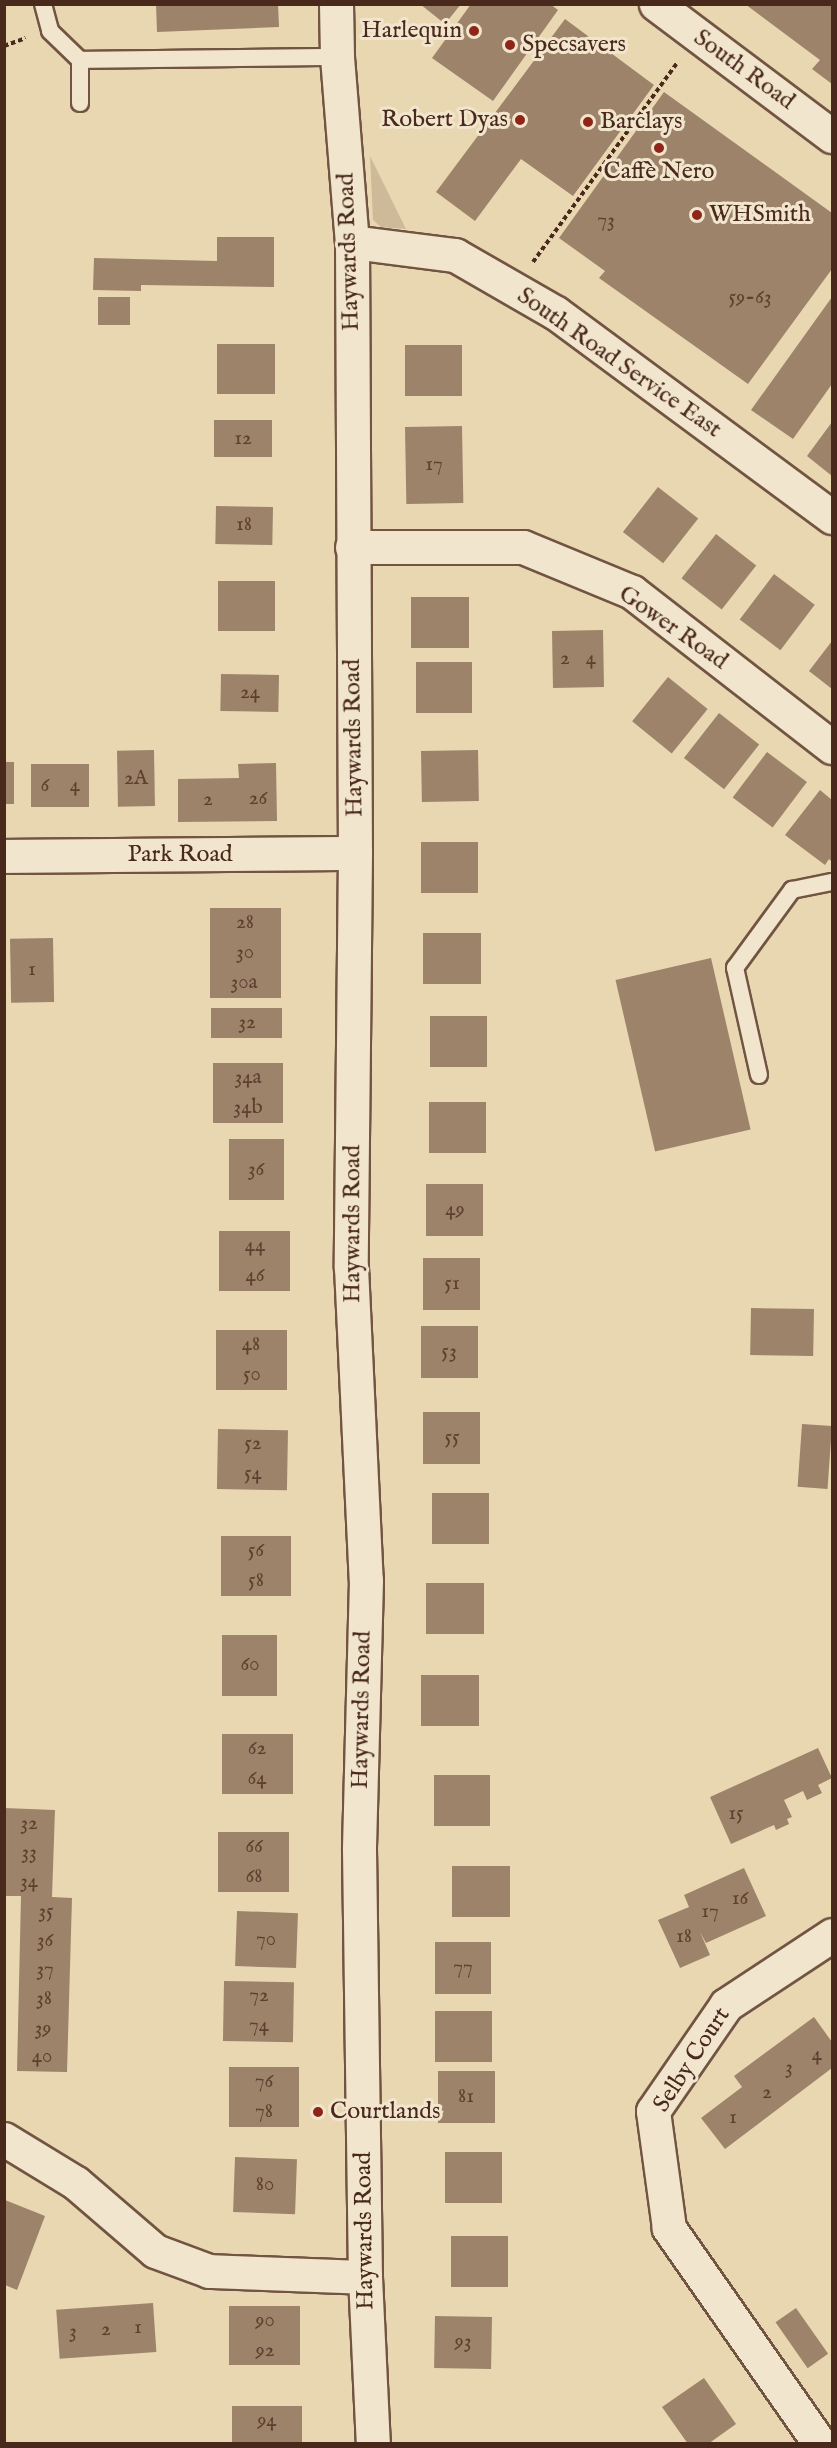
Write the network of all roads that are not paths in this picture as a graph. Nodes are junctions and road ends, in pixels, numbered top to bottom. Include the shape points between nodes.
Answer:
1 (43, 4) edge
2 (336, 4) edge
3 (656, 4) edge
4 (337, 57) junction
5 (80, 60) junction
6 (80, 103) dead end
7 (832, 136) edge
8 (352, 242) junction
9 (832, 517) edge
10 (352, 547) junction
11 (832, 747) edge
12 (355, 853) junction
13 (4, 856) edge
14 (832, 882) edge
15 (759, 1075) dead end
16 (832, 1935) edge
17 (4, 2139) edge
18 (365, 2277) junction
19 (373, 2444) edge
20 (820, 2444) edge

1 - 5 lane via 50,31
2 - 4 street, Haywards Road
3 - 7 street, South Road
4 - 5 lane
4 - 8 street, Haywards Road
5 - 6 lane
8 - 9 street, South Road Service East via 455,255 556,314
8 - 10 street, Haywards Road
10 - 11 street, Gower Road via 523,547 632,592
10 - 12 street, Haywards Road
12 - 13 street, Park Road
12 - 18 street, Haywards Road via 351,1266 366,1580 359,1849
14 - 15 lane via 792,890 735,968
16 - 20 street, Selby Court via 726,2005 653,2111 669,2228
17 - 18 street via 76,2183 155,2251 209,2271
18 - 19 street, Haywards Road

